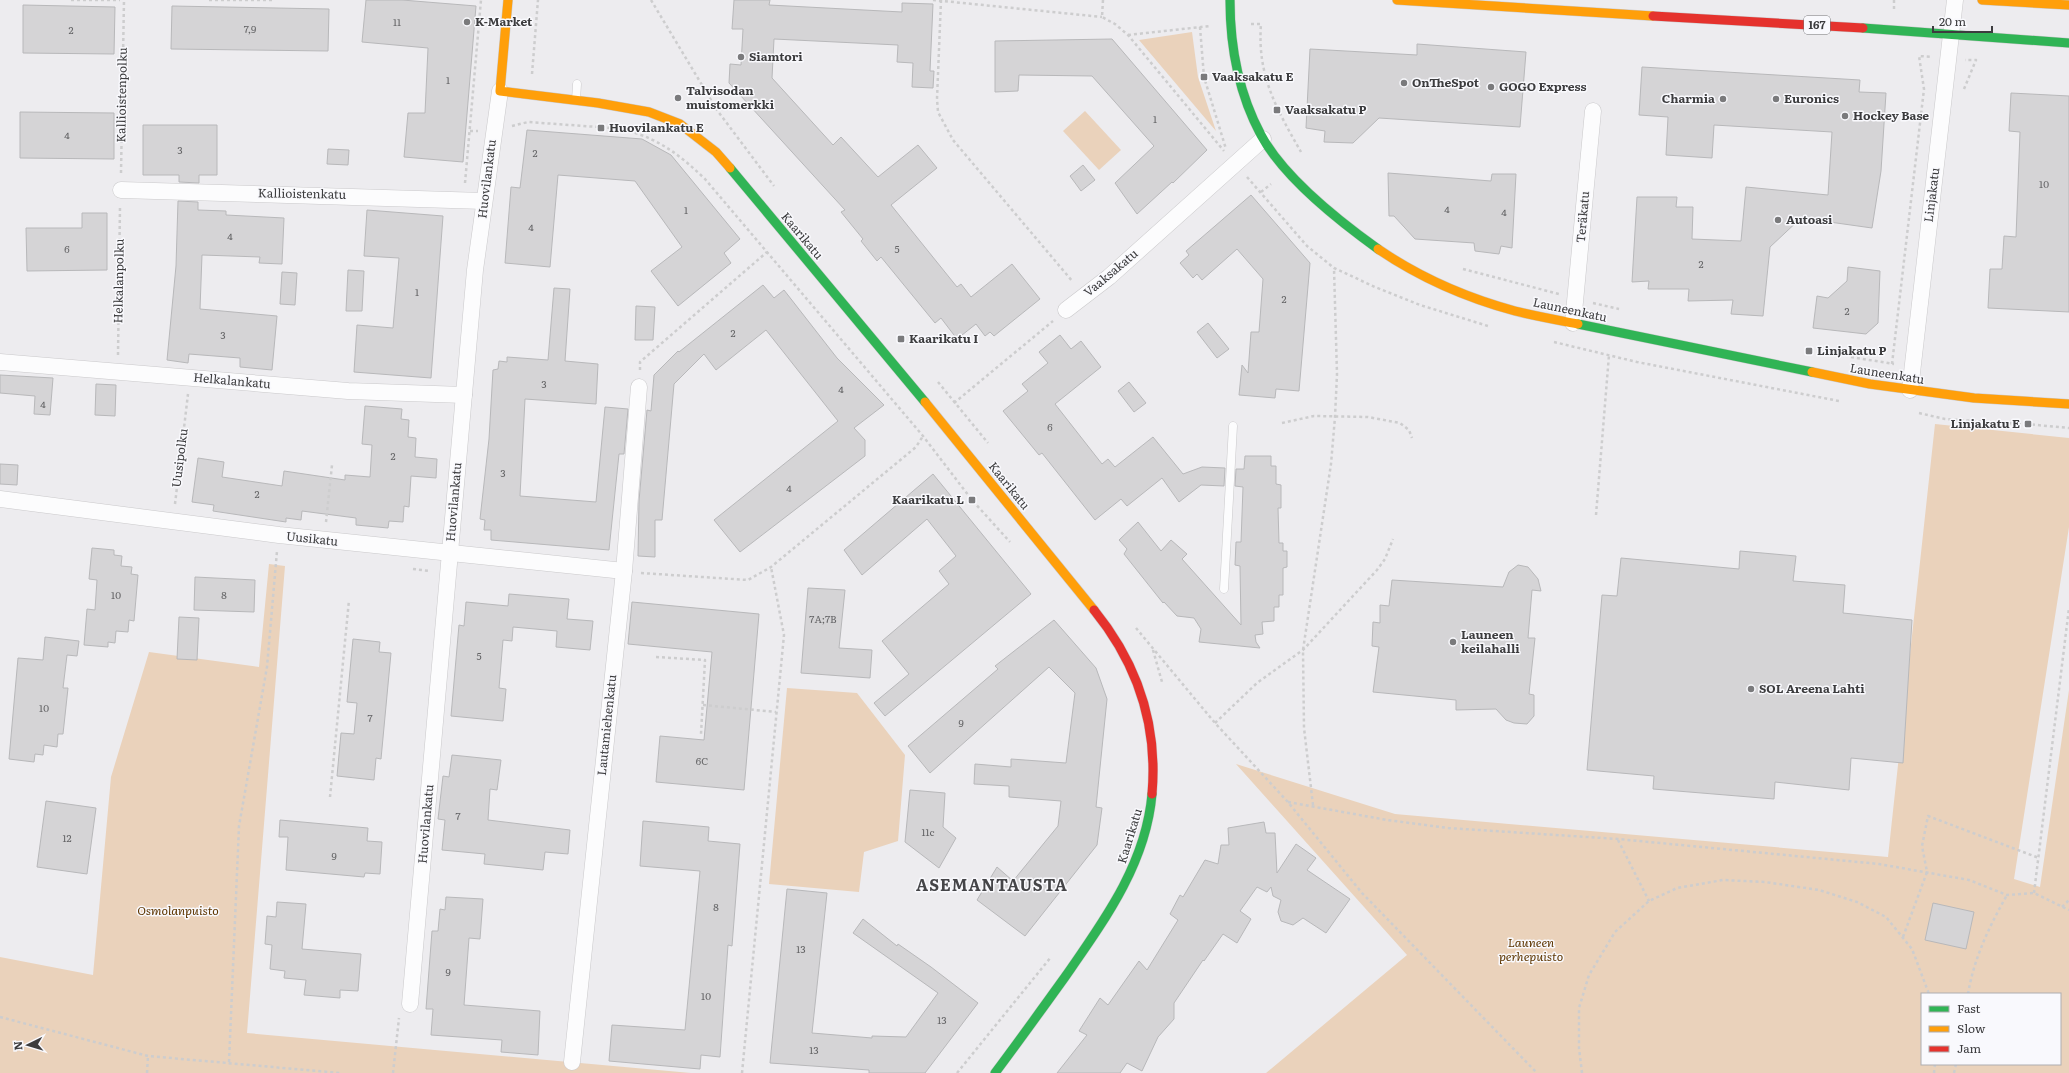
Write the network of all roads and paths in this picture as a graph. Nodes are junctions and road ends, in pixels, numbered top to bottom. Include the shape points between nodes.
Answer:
1 (71, 0) edge
2 (120, 0) edge
3 (124, 0) edge
4 (209, 0) edge
5 (275, 0) edge
6 (508, 0) edge
7 (538, 0) edge
8 (651, 0) edge
9 (933, 0) edge
10 (941, 0) edge
11 (1103, 0) edge
12 (1230, 0) edge
13 (1397, 0) edge
14 (1955, 0) edge
15 (1982, 0) edge
16 (2069, 5) edge
17 (1102, 16) junction
18 (1229, 24) junction
19 (1200, 27) junction
20 (1951, 34) junction
21 (1128, 35) junction
22 (2069, 43) edge
23 (577, 84) dead end
24 (500, 91) junction
25 (530, 96) junction
26 (576, 100) junction
27 (1593, 111) dead end
28 (528, 122) junction
29 (616, 129) dead end
30 (623, 130) dead end
31 (470, 131) dead end
32 (493, 132) junction
33 (1263, 139) junction
34 (1304, 156) dead end
35 (1231, 159) junction
36 (121, 190) junction
37 (778, 191) dead end
38 (484, 200) junction
39 (767, 252) junction
40 (1334, 268) junction
41 (1456, 268) dead end
42 (1085, 296) junction
43 (1576, 298) junction
44 (1066, 310) joint
45 (1624, 311) dead end
46 (1573, 323) junction
47 (1491, 327) dead end
48 (1552, 342) dead end
49 (1609, 355) junction
50 (1850, 357) dead end
51 (0, 362) edge
52 (1913, 368) junction
53 (118, 372) junction
54 (190, 378) junction
55 (936, 379) dead end
56 (639, 387) joint
57 (1910, 390) junction
58 (464, 395) junction
59 (1841, 401) dead end
60 (955, 402) junction
61 (2069, 404) edge
62 (1915, 412) dead end
63 (1335, 416) junction
64 (1282, 423) dead end
65 (1233, 426) dead end
66 (2069, 428) edge
67 (923, 436) junction
68 (1412, 438) dead end
69 (989, 444) dead end
70 (332, 465) dead end
71 (0, 499) edge
72 (1596, 515) dead end
73 (173, 520) junction
74 (279, 535) junction
75 (324, 540) junction
76 (1392, 540) dead end
77 (1014, 547) dead end
78 (449, 554) junction
79 (771, 567) junction
80 (624, 571) junction
81 (1224, 589) dead end
82 (349, 600) dead end
83 (2069, 608) edge
84 (1134, 626) dead end
85 (1303, 650) junction
86 (656, 657) dead end
87 (703, 705) junction
88 (776, 712) junction
89 (1214, 723) junction
90 (701, 734) dead end
91 (330, 797) dead end
92 (1287, 802) junction
93 (1313, 805) junction
94 (1618, 839) junction
95 (2039, 858) junction
96 (1927, 872) junction
97 (2034, 893) junction
98 (2006, 895) junction
99 (2069, 900) edge
100 (1649, 901) junction
101 (2062, 907) junction
102 (2069, 910) edge
103 (1902, 938) junction
104 (1052, 956) dead end
105 (1929, 993) edge
106 (1968, 993) edge
107 (405, 1010) joint
108 (0, 1017) edge
109 (148, 1056) junction
110 (229, 1062) junction
111 (572, 1062) dead end
112 (147, 1073) edge
113 (340, 1073) edge
114 (393, 1073) edge
115 (742, 1073) edge
116 (957, 1073) edge
117 (995, 1073) edge
118 (1536, 1073) edge
119 (1582, 1073) edge

1 - 2 path
3 - 36 path, Kallioistenpolku
4 - 5 path
6 - 24 street, Huovilankatu
7 - 25 path
8 - 37 path via 717,110
9 - 10 path
10 - 17 path
10 - 42 path via 938,112 953,140
11 - 17 path
12 - 18 street, Launeenkatu
13 - 20 street, 167
14 - 20 street, Linjakatu
15 - 16 street
17 - 21 path
18 - 19 path
18 - 33 street, Launeenkatu via 1234,56 1246,100
18 - 34 path via 1261,24 1259,45 1266,78 1278,110
19 - 21 path
19 - 35 path via 1204,77
20 - 22 street, 167
20 - 52 street, Linjakatu
21 - 35 path
23 - 26 lane
24 - 25 street, Kaarikatu
24 - 32 street, Huovilankatu
25 - 26 street, Kaarikatu
25 - 28 path
26 - 117 street, Kaarikatu via 649,112 680,124 716,152 900,371 1111,631 1128,657 1138,679 1151,732 1154,787 1150,817 1139,854 1108,916
27 - 43 street, Teräkatu
28 - 29 path
28 - 32 path
30 - 39 path via 655,140 681,156 705,179
31 - 32 path
32 - 38 street, Huovilankatu
33 - 35 street, Vaaksakatu
33 - 46 street, Launeenkatu via 1288,170 1329,212 1376,247 1423,275 1469,296 1515,311
35 - 40 path via 1307,246
35 - 42 street, Vaaksakatu via 1110,277
36 - 38 street, Kallioistenkatu
36 - 53 path, Helkalanpolku
38 - 58 street, Huovilankatu
39 - 56 path via 640,362
39 - 67 path
40 - 47 path via 1420,305
40 - 63 path via 1337,374
41 - 43 path
42 - 44 street, Vaaksakatu
43 - 45 path
43 - 46 street, Teräkatu
44 - 60 path
46 - 57 street, Launeenkatu
48 - 49 path
49 - 59 path via 1739,383
49 - 72 path
50 - 52 path
51 - 53 street, Helkalankatu
52 - 57 street, Linjakatu
53 - 54 street, Helkalankatu
54 - 58 street, Helkalankatu via 348,391
54 - 73 path, Uusipolku
55 - 60 path
56 - 80 street, Lautamiehenkatu
57 - 61 street, Launeenkatu via 1974,398
58 - 78 street, Huovilankatu
60 - 69 path
62 - 66 path via 1945,419
63 - 64 path via 1314,416
63 - 68 path via 1368,417 1400,423
63 - 85 path via 1331,464
65 - 81 lane
67 - 77 path via 972,500
67 - 79 path via 916,447
70 - 75 path
71 - 73 street, Uusikatu
73 - 74 street, Uusikatu
74 - 75 street, Uusikatu
74 - 110 path via 266,667 239,826
75 - 78 street, Uusikatu
76 - 85 path via 1385,559 1377,570
78 - 80 street, Uusikatu
78 - 107 street, Huovilankatu
79 - 80 path via 748,580
79 - 88 path via 784,635
80 - 111 street, Lautamiehenkatu
82 - 91 path
83 - 95 path
84 - 89 path
85 - 89 path via 1257,683
85 - 93 path via 1304,728
86 - 87 path via 705,660
87 - 88 path
87 - 90 path
88 - 115 path
89 - 92 path
92 - 93 path
92 - 118 path via 1362,893
93 - 94 path via 1387,820 1448,828
94 - 96 path via 1879,864
94 - 100 path
95 - 96 path via 1928,816 1922,846
95 - 97 path
96 - 98 path via 1969,880
96 - 103 path
97 - 98 path
97 - 101 path
98 - 106 path via 1985,935
99 - 101 path
100 - 103 path via 1677,888 1723,880 1765,882 1819,890 1857,902 1886,917
100 - 119 path via 1615,932 1589,975 1579,1008 1578,1048
101 - 102 path
103 - 105 path via 1912,950
104 - 116 path
107 - 114 path
108 - 109 path
109 - 110 path
109 - 112 path
110 - 113 path

